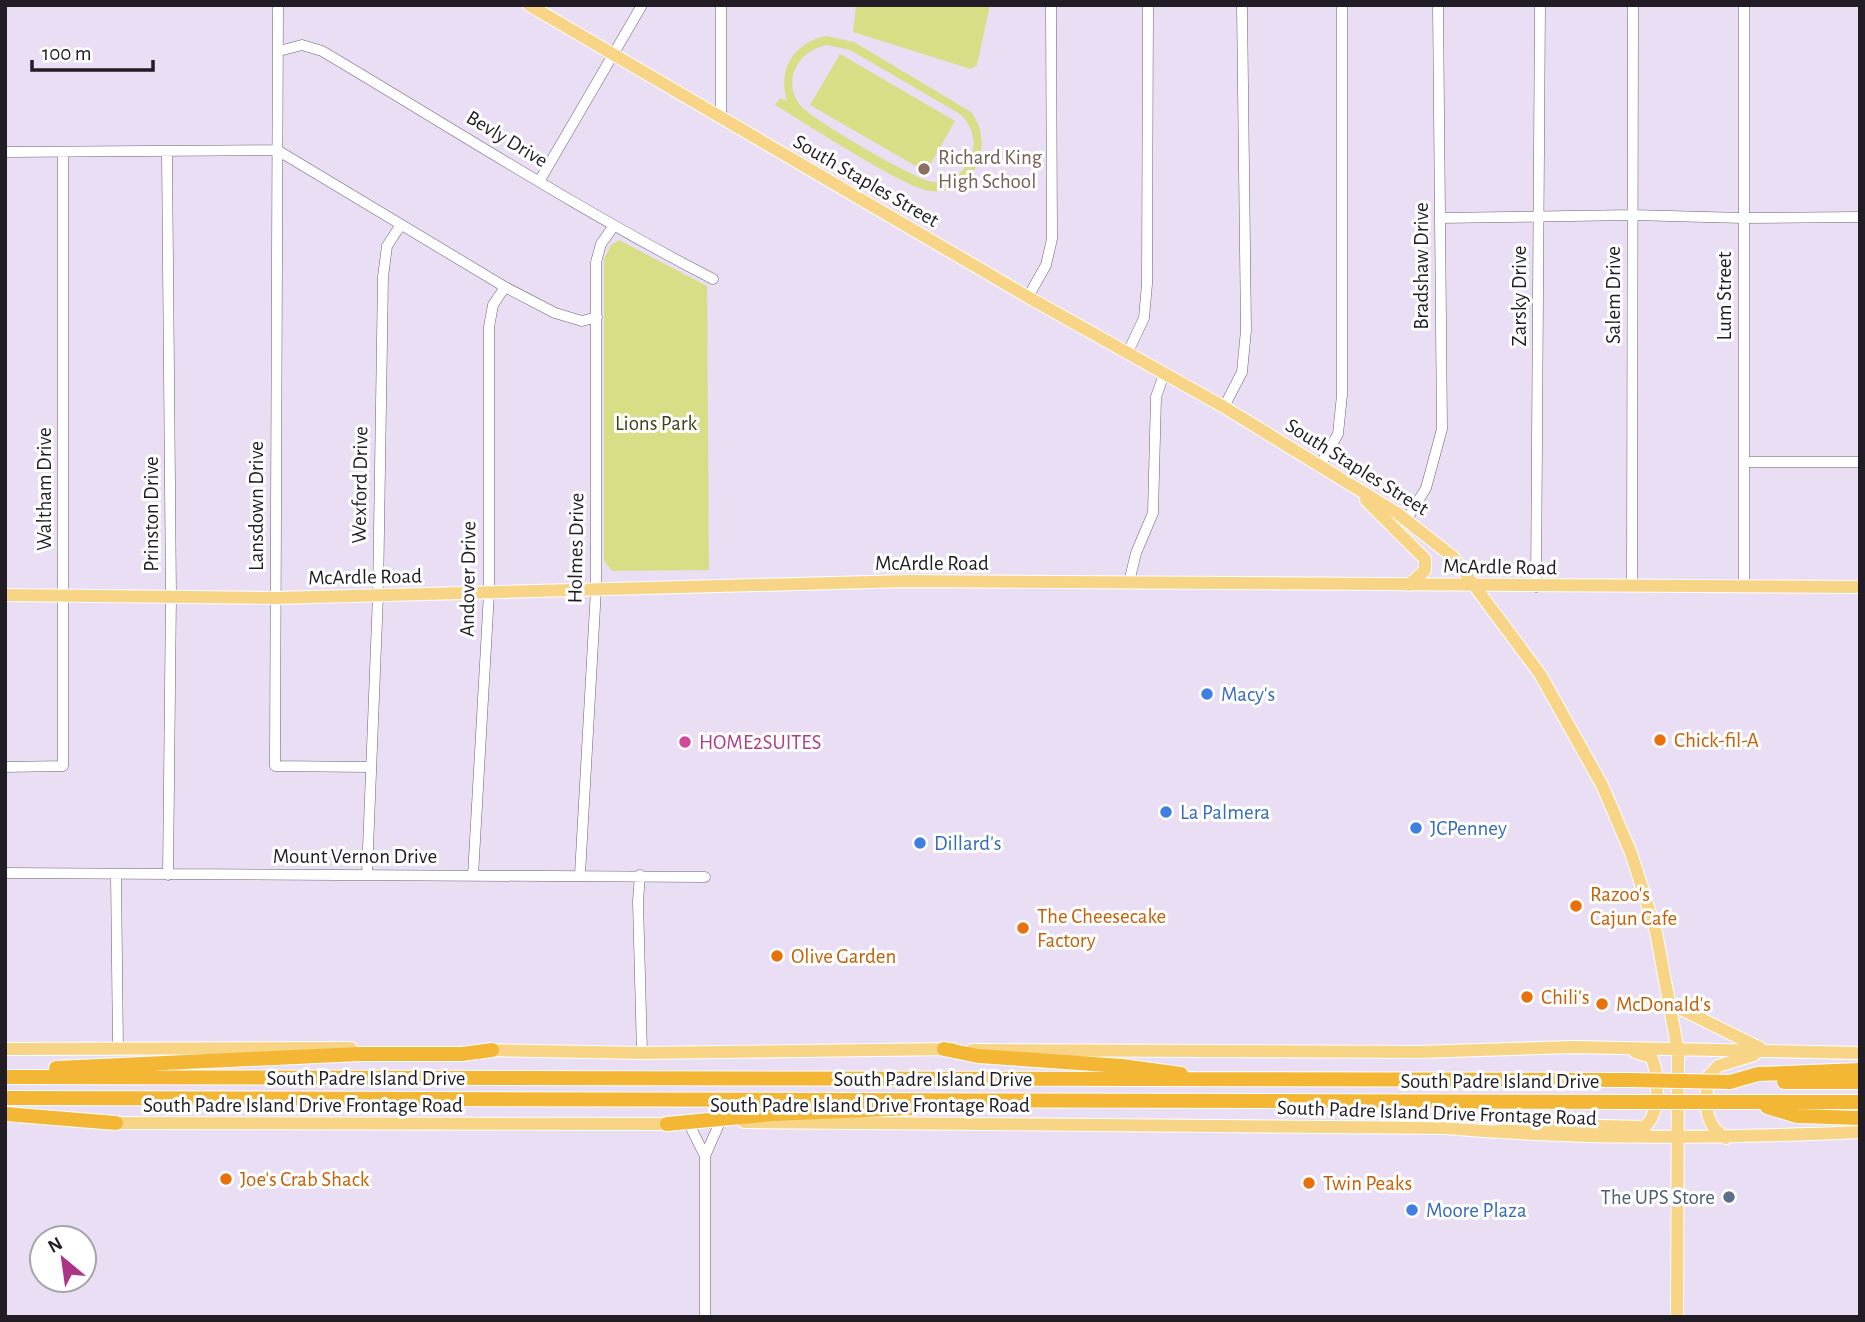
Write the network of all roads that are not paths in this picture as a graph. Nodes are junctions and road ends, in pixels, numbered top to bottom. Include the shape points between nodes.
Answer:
1 (278, 5) edge
2 (529, 5) edge
3 (642, 5) edge
4 (720, 5) edge
5 (1051, 5) edge
6 (1148, 5) edge
7 (1242, 5) edge
8 (1342, 5) edge
9 (1437, 5) edge
10 (1540, 5) edge
11 (1633, 5) edge
12 (1744, 5) edge
13 (279, 51) junction
14 (614, 54) junction
15 (720, 118) junction
16 (276, 150) junction
17 (5, 152) edge
18 (63, 153) junction
19 (167, 153) junction
20 (540, 180) junction
21 (1632, 215) junction
22 (1860, 216) edge
23 (1538, 217) junction
24 (1440, 218) junction
25 (1743, 218) junction
26 (400, 226) junction
27 (613, 227) junction
28 (713, 279) dead end
29 (505, 287) junction
30 (1028, 297) junction
31 (597, 317) junction
32 (1128, 354) junction
33 (1164, 374) junction
34 (1224, 407) junction
35 (1744, 462) junction
36 (1860, 462) edge
37 (1319, 467) junction
38 (1352, 487) junction
39 (1407, 520) junction
40 (1129, 582) junction
41 (1408, 586) junction
42 (1476, 586) junction
43 (1633, 586) junction
44 (1744, 586) junction
45 (1536, 587) junction
46 (1860, 587) edge
47 (596, 589) junction
48 (489, 593) junction
49 (5, 595) edge
50 (378, 595) junction
51 (171, 596) junction
52 (63, 597) junction
53 (275, 598) junction
54 (5, 766) edge
55 (370, 767) junction
56 (5, 873) edge
57 (367, 874) junction
58 (580, 874) junction
59 (640, 874) junction
60 (116, 875) junction
61 (167, 875) junction
62 (473, 876) junction
63 (705, 877) dead end
64 (1671, 1004) junction
65 (1573, 1047) junction
66 (5, 1049) edge
67 (118, 1049) junction
68 (944, 1049) junction
69 (492, 1050) junction
70 (1678, 1051) junction
71 (1767, 1051) junction
72 (642, 1053) junction
73 (1860, 1053) edge
74 (1860, 1070) edge
75 (5, 1071) edge
76 (5, 1077) edge
77 (1199, 1080) junction
78 (1730, 1082) junction
79 (1860, 1082) edge
80 (5, 1098) edge
81 (979, 1099) junction
82 (1752, 1102) junction
83 (1860, 1102) edge
84 (5, 1114) edge
85 (1860, 1118) edge
86 (5, 1122) edge
87 (720, 1122) junction
88 (116, 1123) junction
89 (667, 1124) junction
90 (690, 1124) junction
91 (1494, 1132) junction
92 (1860, 1132) edge
93 (1727, 1138) junction
94 (1676, 1139) junction
95 (705, 1156) junction
96 (705, 1317) edge
97 (1677, 1317) edge

1 - 13 street, Lansdown Drive
2 - 14 main road, South Staples Street
3 - 14 street
4 - 15 street
5 - 30 street via 1052,239 1046,265
6 - 32 street via 1147,284 1144,318
7 - 34 street via 1246,330 1242,373
8 - 37 street via 1342,395 1338,434
9 - 24 street, Bradshaw Drive
10 - 23 street, Zarsky Drive
11 - 21 street, Salem Drive
12 - 25 street, Lum Street
13 - 16 street, Lansdown Drive
13 - 20 street, Bevly Drive via 302,45 322,51
14 - 15 main road, South Staples Street
14 - 20 street
15 - 30 main road, South Staples Street
16 - 19 street
16 - 26 street
16 - 53 street, Lansdown Drive
17 - 18 street
18 - 19 street
18 - 52 street, Waltham Drive
19 - 51 street, Prinston Drive
20 - 27 street, Bevly Drive
21 - 23 street
21 - 25 street
21 - 43 street, Salem Drive
22 - 25 street
23 - 24 street
23 - 45 street, Zarsky Drive
24 - 39 street, Bradshaw Drive via 1442,429 1426,488
25 - 35 street, Lum Street
26 - 29 street
26 - 50 street, Wexford Drive via 387,246 383,277
27 - 28 street, Bevly Drive
27 - 31 street, Holmes Drive via 596,262
29 - 31 street via 555,313 583,321
29 - 48 street, Andover Drive via 494,305 489,327
30 - 32 main road, South Staples Street
31 - 47 street, Holmes Drive
32 - 33 main road, South Staples Street
33 - 34 main road, South Staples Street
33 - 40 street via 1156,397 1153,513
34 - 37 main road, South Staples Street
35 - 36 street
35 - 44 street, Lum Street
37 - 38 main road, South Staples Street
38 - 39 main road, South Staples Street
38 - 41 main road via 1425,559 1422,575
39 - 42 main road, South Staples Street via 1453,557
40 - 41 main road, McArdle Road
40 - 47 main road, McArdle Road
41 - 42 main road, McArdle Road
42 - 45 main road, McArdle Road
42 - 64 main road, South Staples Street via 1540,674 1602,785 1644,894
43 - 44 main road, McArdle Road
43 - 45 main road, McArdle Road
44 - 46 main road, McArdle Road
47 - 48 main road, McArdle Road
47 - 58 street, Holmes Drive
48 - 50 main road, McArdle Road
48 - 62 street, Andover Drive
49 - 52 main road, McArdle Road
50 - 53 main road, McArdle Road
50 - 55 street, Wexford Drive
51 - 52 main road, McArdle Road
51 - 53 main road, McArdle Road
51 - 61 street, Prinston Drive
52 - 54 street, Waltham Drive via 63,766
53 - 55 street, Lansdown Drive via 275,766
55 - 57 street, Wexford Drive
56 - 60 street, Mount Vernon Drive
57 - 61 street, Mount Vernon Drive
57 - 62 street, Mount Vernon Drive
58 - 59 street, Mount Vernon Drive
58 - 62 street, Mount Vernon Drive
59 - 63 street, Mount Vernon Drive
59 - 72 street
60 - 61 street, Mount Vernon Drive
60 - 67 street
64 - 70 main road, South Staples Street
64 - 71 main road
65 - 68 main road via 1420,1052
65 - 70 main road
65 - 91 main road via 1579,1051 1642,1052 1651,1057 1656,1066 1654,1114 1649,1124 1637,1128 1514,1124
66 - 67 main road
67 - 69 main road
68 - 72 main road
68 - 77 highway via 978,1056 1172,1071
69 - 72 main road
69 - 75 highway
70 - 71 main road
70 - 94 main road, South Staples Street
71 - 73 main road
71 - 93 main road via 1718,1066 1707,1078 1707,1117 1712,1128
74 - 78 highway via 1758,1074
76 - 77 highway, South Padre Island Drive
77 - 78 highway, South Padre Island Drive, bridge
78 - 79 highway, South Padre Island Drive
80 - 81 highway, South Padre Island Drive
81 - 82 highway, South Padre Island Drive, bridge
81 - 89 highway via 932,1108 773,1114
82 - 83 highway, South Padre Island Drive
82 - 85 highway via 1797,1116
84 - 88 highway
86 - 88 main road, South Padre Island Drive Frontage Road
87 - 90 main road, South Padre Island Drive Frontage Road
87 - 91 main road, South Padre Island Drive Frontage Road
87 - 95 street
88 - 89 main road, South Padre Island Drive Frontage Road
89 - 90 main road, South Padre Island Drive Frontage Road
90 - 95 street
91 - 94 main road, South Padre Island Drive Frontage Road
92 - 93 main road, South Padre Island Drive Frontage Road
93 - 94 main road, South Padre Island Drive Frontage Road
94 - 97 main road, South Staples Street
95 - 96 street

